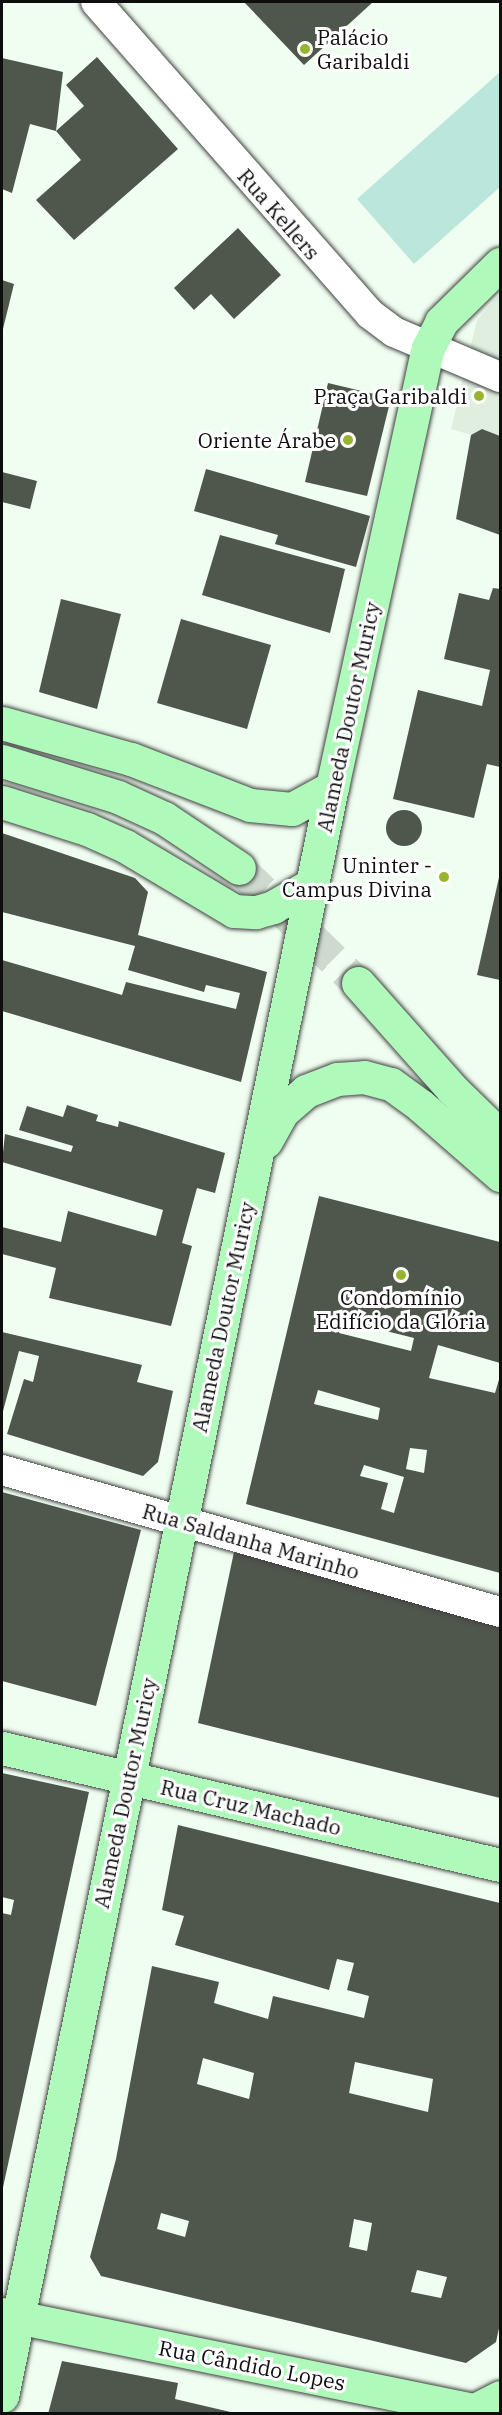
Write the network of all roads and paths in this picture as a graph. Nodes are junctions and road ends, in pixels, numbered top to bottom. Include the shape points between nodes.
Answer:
1 (96, 2) edge
2 (501, 264) edge
3 (428, 348) junction
4 (501, 376) edge
5 (2, 723) edge
6 (2, 761) edge
7 (332, 787) junction
8 (2, 802) edge
9 (239, 868) tunnel mouth
10 (312, 884) junction
11 (358, 983) tunnel mouth
12 (501, 1136) edge
13 (255, 1160) junction
14 (501, 1174) edge
15 (2, 1470) edge
16 (181, 1521) junction
17 (501, 1612) edge
18 (2, 1748) edge
19 (128, 1778) junction
20 (501, 1865) edge
21 (10, 2316) edge
22 (2, 2396) edge
23 (484, 2407) edge

1 - 3 street, Rua Kellers via 348,294 394,332
2 - 3 street, Alameda Doutor Muricy via 441,322
3 - 4 street, Rua Kellers
3 - 7 street, Alameda Doutor Muricy
5 - 7 street via 131,759 249,805 292,809
6 - 9 street via 118,797 165,818
7 - 10 street, Alameda Doutor Muricy
8 - 10 street via 87,829 124,846 234,911 256,912 273,907
10 - 13 street, Alameda Doutor Muricy
11 - 12 street via 452,1089
13 - 14 street via 282,1112 306,1091 337,1079 364,1077 391,1084
13 - 16 street, Alameda Doutor Muricy
15 - 16 street, Rua Saldanha Marinho
16 - 17 street, Rua Saldanha Marinho
16 - 19 street, Alameda Doutor Muricy
18 - 19 street, Rua Cruz Machado
19 - 20 street, Rua Cruz Machado
19 - 21 street, Alameda Doutor Muricy
21 - 22 street, Alameda Doutor Muricy
21 - 23 street, Rua Cândido Lopes

